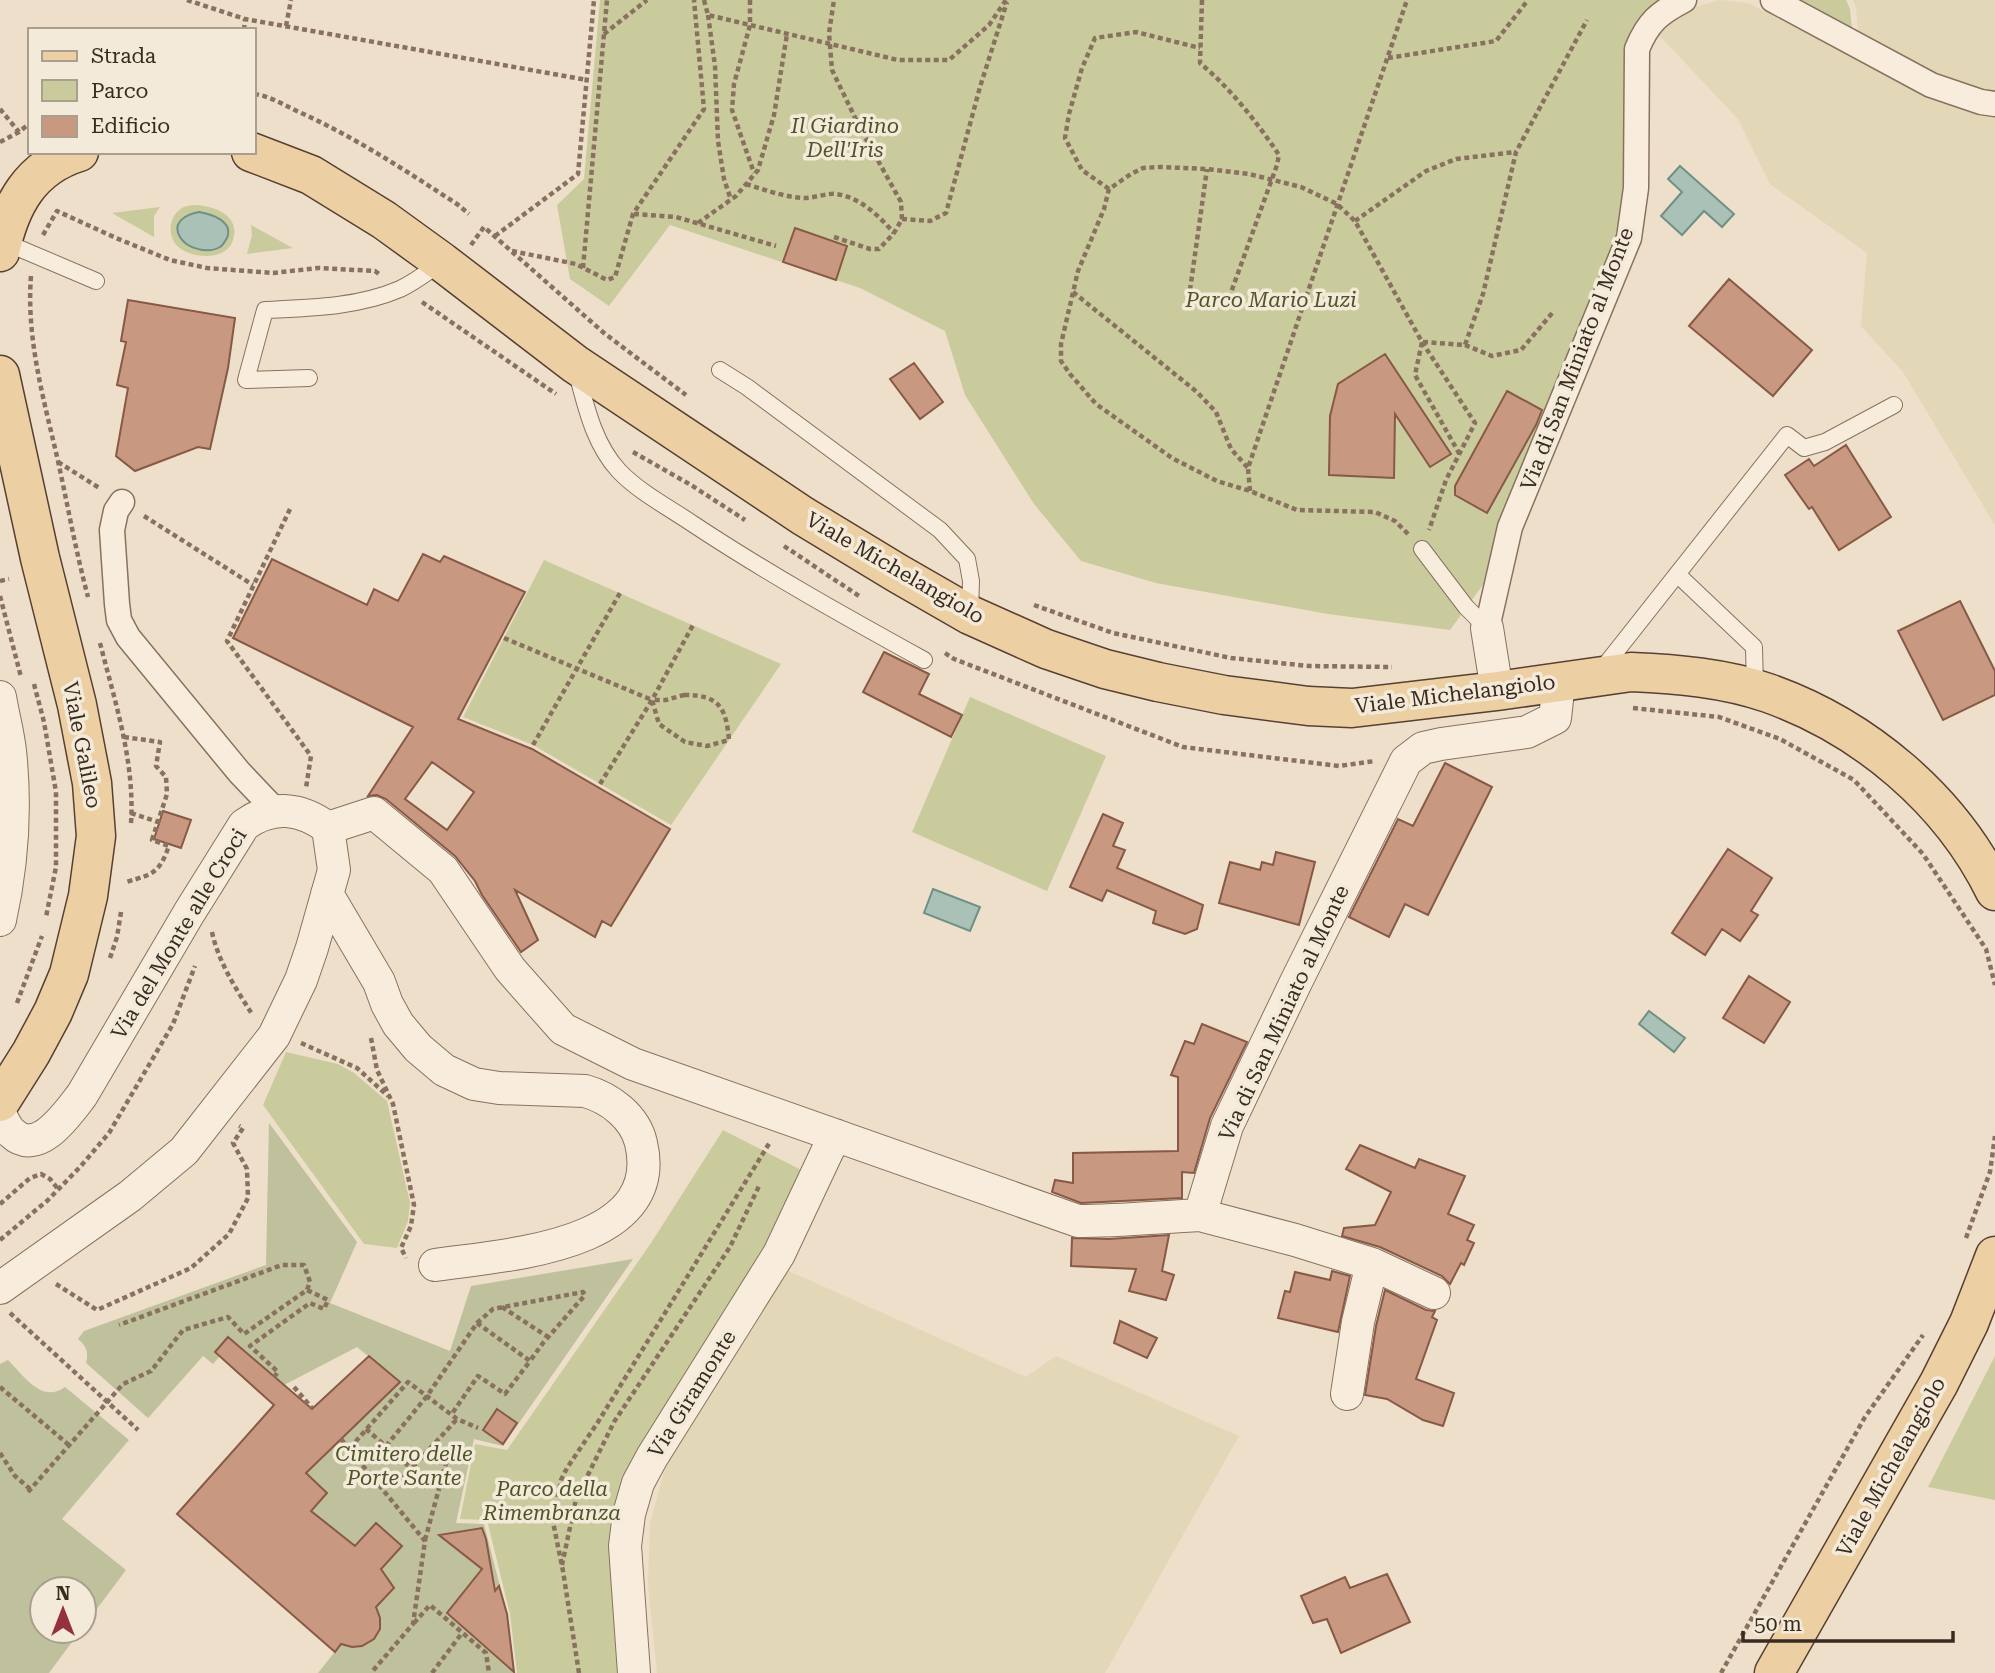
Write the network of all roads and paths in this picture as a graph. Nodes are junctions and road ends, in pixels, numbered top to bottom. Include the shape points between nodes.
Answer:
1 (187, 0) edge
2 (291, 0) edge
3 (594, 0) edge
4 (607, 0) edge
5 (648, 0) edge
6 (694, 0) edge
7 (704, 0) edge
8 (750, 0) edge
9 (834, 0) edge
10 (1007, 0) edge
11 (1202, 0) edge
12 (1407, 0) edge
13 (1528, 0) edge
14 (1684, 0) edge
15 (1773, 0) edge
16 (205, 3) edge
17 (708, 15) junction
18 (245, 19) junction
19 (1587, 20) dead end
20 (750, 25) junction
21 (286, 26) junction
22 (244, 28) edge
23 (788, 34) junction
24 (603, 35) junction
25 (830, 44) junction
26 (1200, 48) junction
27 (1388, 58) junction
28 (587, 80) junction
29 (256, 94) edge
30 (1995, 104) edge
31 (0, 109) edge
32 (28, 124) edge
33 (19, 132) junction
34 (0, 142) edge
35 (1516, 152) junction
36 (73, 154) edge
37 (256, 154) edge
38 (1207, 169) junction
39 (754, 174) junction
40 (1272, 179) junction
41 (746, 184) junction
42 (1109, 189) junction
43 (731, 200) junction
44 (1337, 204) junction
45 (57, 211) dead end
46 (469, 214) dead end
47 (633, 214) junction
48 (902, 219) junction
49 (1355, 220) junction
50 (698, 223) junction
51 (894, 233) junction
52 (495, 236) dead end
53 (4, 237) edge
54 (834, 237) dead end
55 (776, 246) dead end
56 (511, 251) dead end
57 (443, 262) junction
58 (583, 268) junction
59 (375, 271) dead end
60 (96, 281) dead end
61 (1073, 292) junction
62 (427, 305) dead end
63 (1552, 312) dead end
64 (1422, 342) junction
65 (1465, 345) junction
66 (575, 364) junction
67 (720, 370) dead end
68 (0, 375) edge
69 (309, 378) dead end
70 (1894, 405) dead end
71 (588, 417) junction
72 (1460, 455) junction
73 (58, 461) dead end
74 (1248, 468) junction
75 (1250, 491) junction
76 (122, 502) junction
77 (290, 509) dead end
78 (1422, 549) junction
79 (1677, 574) junction
80 (9, 579) dead end
81 (0, 581) edge
82 (253, 585) junction
83 (620, 593) dead end
84 (0, 596) edge
85 (970, 615) junction
86 (692, 625) dead end
87 (1488, 628) junction
88 (504, 638) dead end
89 (924, 660) dead end
90 (576, 669) junction
91 (1578, 679) junction
92 (1755, 690) junction
93 (1497, 691) junction
94 (11, 692) edge
95 (652, 700) junction
96 (44, 722) dead end
97 (33, 725) dead end
98 (124, 737) dead end
99 (533, 745) dead end
100 (600, 784) dead end
101 (131, 813) dead end
102 (302, 818) junction
103 (158, 822) junction
104 (126, 882) dead end
105 (1995, 891) edge
106 (327, 894) junction
107 (0, 920) edge
108 (210, 926) dead end
109 (195, 964) dead end
110 (264, 1027) junction
111 (369, 1031) dead end
112 (391, 1099) junction
113 (0, 1102) edge
114 (0, 1114) edge
115 (243, 1128) dead end
116 (835, 1135) junction
117 (1995, 1136) edge
118 (769, 1143) dead end
119 (760, 1184) dead end
120 (58, 1189) junction
121 (0, 1204) edge
122 (1200, 1215) junction
123 (0, 1240) edge
124 (1980, 1247) edge
125 (421, 1263) joint
126 (1372, 1264) junction
127 (59, 1286) dead end
128 (307, 1290) junction
129 (1434, 1293) dead end
130 (6, 1301) edge
131 (502, 1307) junction
132 (477, 1323) junction
133 (119, 1325) dead end
134 (1925, 1332) dead end
135 (548, 1337) junction
136 (530, 1361) junction
137 (274, 1377) dead end
138 (0, 1387) edge
139 (294, 1387) dead end
140 (1346, 1394) dead end
141 (427, 1396) junction
142 (107, 1401) junction
143 (312, 1408) dead end
144 (451, 1415) junction
145 (457, 1419) junction
146 (478, 1428) dead end
147 (366, 1429) junction
148 (138, 1430) dead end
149 (341, 1439) dead end
150 (463, 1444) dead end
151 (69, 1445) junction
152 (386, 1446) junction
153 (350, 1448) junction
154 (0, 1453) edge
155 (411, 1468) junction
156 (401, 1480) dead end
157 (425, 1541) junction
158 (562, 1566) junction
159 (413, 1623) junction
160 (463, 1633) junction
161 (374, 1672) edge
162 (432, 1673) edge
163 (489, 1673) edge
164 (579, 1673) edge
165 (634, 1673) edge
166 (1721, 1673) edge
167 (1774, 1673) edge

1 - 16 path
2 - 21 path
3 - 28 path
4 - 24 path
5 - 24 path
6 - 47 path via 704,109
7 - 17 path
8 - 20 path
9 - 25 path
10 - 25 path via 989,25 949,60 898,60
10 - 48 path via 946,213 930,220
11 - 26 path
12 - 27 path
13 - 27 path via 1496,41
14 - 87 street, Via di San Miniato al Monte via 1661,12 1637,49 1636,188 1629,238 1510,527
15 - 30 street via 1931,85
16 - 18 path
17 - 20 path
17 - 43 path via 718,141
18 - 21 path
18 - 22 path
19 - 35 path
20 - 23 path
20 - 39 path via 732,110
21 - 28 path
23 - 25 path
23 - 39 path via 774,115
24 - 58 path
25 - 48 path via 832,70 901,202
26 - 40 path via 1200,62 1279,155
26 - 42 path via 1136,32 1096,38 1082,68 1065,138 1082,170
27 - 44 path
28 - 52 path via 578,174
29 - 46 path via 379,153
31 - 33 path
32 - 33 path
33 - 34 path
35 - 49 path via 1456,159 1426,171
35 - 65 path via 1483,294
36 - 53 main road via 47,167 27,185
37 - 57 main road, Viale Michelangiolo via 311,175
38 - 40 path
38 - 40 path via 1190,290 1194,299 1206,304 1229,298
38 - 42 path via 1143,168
39 - 41 path
40 - 44 path
41 - 43 path
41 - 51 path via 807,198 836,194 850,198 873,211
42 - 61 path
43 - 50 path
44 - 49 path
44 - 74 path
45 - 59 path via 170,260 207,268 273,273 318,268
47 - 50 path
47 - 58 path via 615,277 607,280
48 - 51 path
49 - 64 path
50 - 55 path
51 - 54 path via 878,249
53 - 60 lane
56 - 58 path
57 - 66 main road, Viale Michelangiolo
57 - 69 lane via 401,288 363,300 265,310 246,380
61 - 74 path via 1197,392 1216,412 1231,449
61 - 75 path via 1061,361 1096,404 1172,458 1217,481
62 - 71 path
63 - 65 path via 1521,350 1492,356
64 - 65 path
64 - 72 path via 1415,375
64 - 72 path via 1475,423
66 - 71 lane
66 - 85 main road, Viale Michelangiolo via 803,516
67 - 85 lane via 940,530 967,559
68 - 113 main road, Viale Galileo via 77,705 92,783 96,836 88,896 69,974 32,1053
70 - 79 lane via 1825,442 1804,448 1787,435
71 - 89 lane via 618,470 642,490 735,551
72 - 78 path
73 - 76 path
74 - 75 path
75 - 78 path via 1297,510 1375,512 1395,521
76 - 82 path
76 - 102 street via 112,530 119,620 128,637 239,772
77 - 82 path
78 - 87 lane
79 - 91 lane
79 - 92 lane via 1754,647
80 - 81 path
82 - 102 path via 227,641 311,756
83 - 90 path
84 - 94 path
85 - 93 main road, Viale Michelangiolo via 1105,669 1224,695 1352,708
86 - 95 path
87 - 93 street, Via di San Miniato al Monte
88 - 90 path
90 - 95 path
90 - 99 path
91 - 92 main road, Viale Michelangiolo via 1632,672 1668,674
91 - 93 main road, Viale Michelangiolo
91 - 122 street, Via di San Miniato al Monte via 1555,718 1527,732 1423,748 1406,761 1227,1126
92 - 105 main road, Viale Michelangiolo via 1805,708 1893,762 1945,814
94 - 107 street via 12,810
95 - 95 path via 659,724 685,742 708,747 730,740 722,708 704,695
95 - 100 path
96 - 97 path
98 - 103 path via 160,742 156,766 166,777 167,794
101 - 103 path
102 - 106 street via 334,870
102 - 114 street, Via del Monte alle Croci via 257,816 244,825 82,1095 48,1134 21,1140 10,1133
102 - 116 street, Via del Monte alle Croci via 374,813 443,870 510,969 563,1029 633,1064
103 - 104 path via 152,839 169,846 162,865 149,876
106 - 110 street via 300,980
106 - 125 street via 398,1024 444,1070 474,1084 499,1088 597,1094 629,1118 642,1144 643,1169 636,1195 602,1228 539,1249
108 - 110 path via 237,991
109 - 120 path via 173,1024 109,1133
110 - 112 path via 358,1068
110 - 130 street via 184,1151
111 - 112 path via 377,1070
112 - 125 path via 414,1205 401,1248
115 - 127 path via 233,1143 247,1169 248,1198 229,1234 191,1268 97,1310
116 - 122 street via 1078,1220
116 - 165 street, Via Giramonte via 779,1254 638,1483 625,1546
117 - 124 path
118 - 158 path via 561,1480 553,1522
119 - 158 path via 730,1247 614,1422 576,1499
120 - 121 path via 41,1174
120 - 123 path
122 - 126 street
124 - 167 main road, Viale Michelangiolo via 1969,1323 1940,1383
126 - 129 street
126 - 140 street
128 - 133 path via 310,1282 304,1265 282,1265
128 - 137 path via 328,1300 324,1309 310,1303 250,1346 278,1372
128 - 142 path via 244,1334 228,1317 183,1330 151,1371 123,1384
130 - 142 path
131 - 132 path
131 - 135 path
131 - 135 path via 583,1292
132 - 136 path
132 - 141 path
134 - 166 path via 1865,1417
135 - 136 path
136 - 144 path via 505,1394 478,1376
138 - 151 path
139 - 143 path
141 - 144 path
141 - 147 path via 408,1382
141 - 152 path
142 - 148 path
142 - 151 path
144 - 145 path
145 - 146 path
145 - 155 path
147 - 152 path
147 - 153 path
149 - 153 path
150 - 157 path via 446,1463
151 - 154 path via 29,1491
152 - 155 path
153 - 157 path
155 - 156 path
157 - 159 path
158 - 164 path
159 - 160 path via 430,1605
159 - 161 path
160 - 162 path
160 - 163 path via 485,1653

